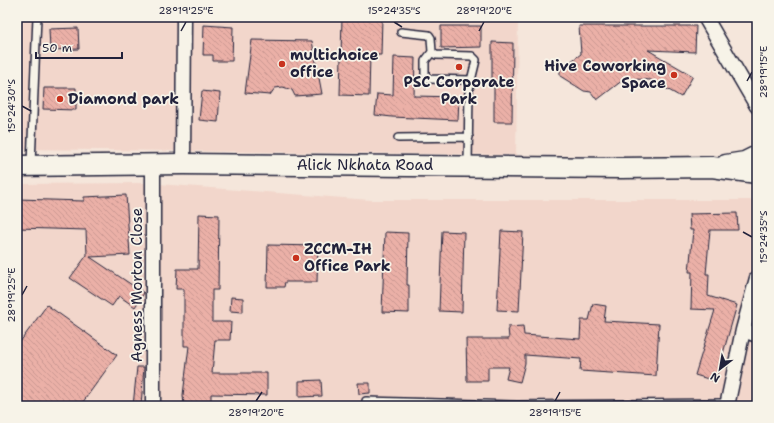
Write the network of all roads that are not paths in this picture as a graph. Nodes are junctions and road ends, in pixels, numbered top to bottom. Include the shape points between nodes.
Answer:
1 (37, 17) edge
2 (184, 17) edge
3 (704, 17) edge
4 (401, 32) dead end
5 (432, 52) junction
6 (472, 80) junction
7 (757, 106) edge
8 (469, 137) junction
9 (398, 138) dead end
10 (757, 156) edge
11 (184, 164) junction
12 (153, 165) junction
13 (24, 166) edge
14 (468, 166) junction
15 (712, 167) junction
16 (757, 173) edge
17 (757, 278) edge
18 (743, 330) junction
19 (757, 336) edge
20 (366, 401) dead end
21 (727, 404) edge
22 (153, 406) edge

1 - 13 lane
2 - 11 street
3 - 7 street
4 - 5 lane via 429,36
5 - 6 lane via 436,55 474,57 476,60
5 - 6 lane via 425,61 428,79
6 - 8 lane via 469,89
8 - 9 lane
8 - 14 lane
10 - 15 main road, Alick Nkhata Road via 744,162
11 - 12 main road, Alick Nkhata Road
11 - 14 main road, Alick Nkhata Road
12 - 13 main road, Alick Nkhata Road
12 - 22 street, Agness Morton Close
14 - 15 main road, Alick Nkhata Road
15 - 16 main road, Alick Nkhata Road
17 - 18 street
18 - 19 street
18 - 21 street
20 - 21 lane via 517,405

